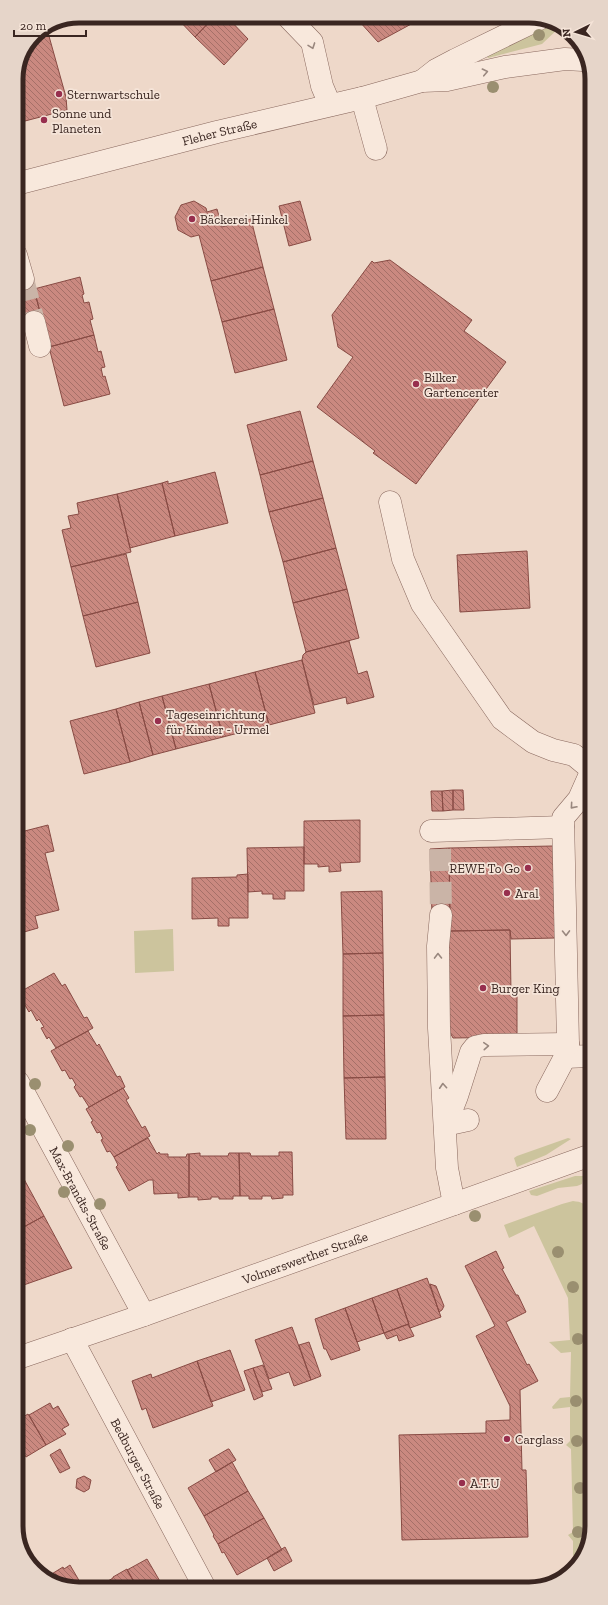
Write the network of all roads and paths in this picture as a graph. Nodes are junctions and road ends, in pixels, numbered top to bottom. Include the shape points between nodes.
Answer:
1 (294, 23) edge
2 (529, 23) edge
3 (582, 60) edge
4 (422, 80) junction
5 (362, 98) junction
6 (330, 105) junction
7 (376, 149) dead end
8 (23, 182) edge
9 (34, 322) tunnel mouth
10 (40, 346) dead end
11 (390, 502) dead end
12 (585, 764) edge
13 (585, 787) edge
14 (563, 827) junction
15 (437, 837) dead end
16 (441, 915) tunnel mouth
17 (567, 1050) junction
18 (585, 1054) edge
19 (23, 1091) edge
20 (547, 1091) dead end
21 (468, 1120) dead end
22 (446, 1124) junction
23 (585, 1157) edge
24 (454, 1204) junction
25 (144, 1315) junction
26 (72, 1339) junction
27 (23, 1356) edge
28 (202, 1582) edge

1 -> 6 street via 312,42 322,86
2 - 4 street, Fleher Straße via 455,60
4 -> 3 street, Fleher Straße via 447,80 545,61
4 - 5 street, Fleher Straße
5 - 6 street, Fleher Straße
5 - 7 street
6 - 8 street, Fleher Straße
9 - 10 street
11 - 12 street via 403,559 422,604 502,719 533,742 574,755
13 -> 14 street via 580,799 563,818
14 - 15 street
14 -> 17 street
22 -> 16 street via 439,1028 438,946
17 - 18 street
17 - 20 street
22 -> 17 street via 475,1047 484,1045
19 - 25 street, Max-Brandts-Straße
21 - 22 street
22 - 24 street via 447,1168
23 - 24 street, Volmerswerther Straße
24 - 25 street, Volmerswerther Straße
25 - 26 street, Volmerswerther Straße
26 - 27 street, Volmerswerther Straße
26 - 28 street, Bedburger Straße

